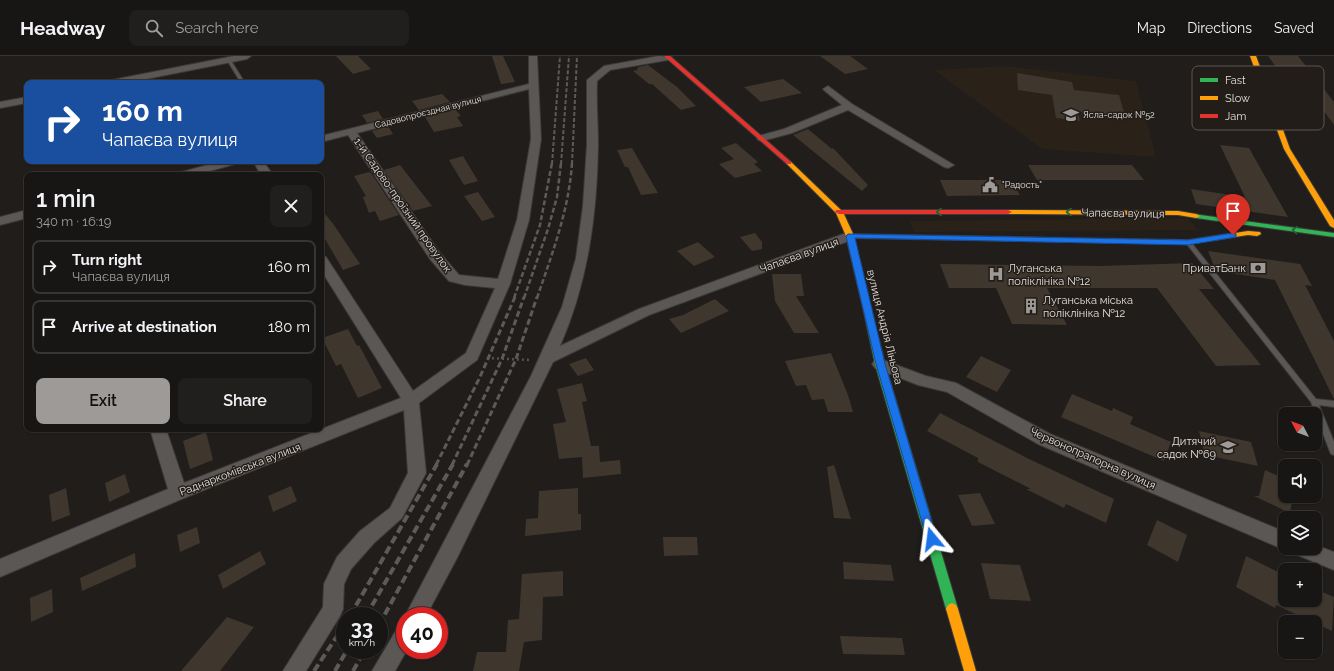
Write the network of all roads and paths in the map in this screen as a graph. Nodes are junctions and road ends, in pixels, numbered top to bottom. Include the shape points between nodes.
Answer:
1 (247, 56) edge
2 (533, 56) edge
3 (667, 56) edge
4 (1253, 56) edge
5 (229, 60) junction
6 (1257, 66) edge
7 (127, 80) edge
8 (241, 80) edge
9 (535, 85) junction
10 (828, 89) dead end
11 (24, 101) edge
12 (0, 105) edge
13 (850, 106) junction
14 (1280, 130) edge
15 (350, 131) junction
16 (324, 138) edge
17 (762, 138) junction
18 (224, 164) edge
19 (948, 165) dead end
20 (193, 172) edge
21 (839, 212) junction
22 (24, 215) edge
23 (0, 221) edge
24 (1243, 223) junction
25 (1334, 226) edge
26 (1248, 233) junction
27 (1334, 235) edge
28 (850, 236) junction
29 (1270, 236) dead end
30 (1188, 242) junction
31 (324, 265) edge
32 (503, 284) junction
33 (472, 356) junction
34 (547, 360) junction
35 (880, 364) junction
36 (411, 401) junction
37 (1314, 401) junction
38 (1334, 404) edge
39 (159, 432) edge
40 (1334, 452) edge
41 (178, 493) junction
42 (1278, 538) edge
43 (1319, 555) edge
44 (1334, 561) edge
45 (0, 568) edge
46 (420, 607) edge
47 (396, 649) edge
48 (294, 671) edge
49 (383, 671) edge
50 (970, 671) edge

1 - 5 street
2 - 9 street
3 - 17 street, вулиця Андрія Ліньова
3 - 34 street via 607,68 592,80 592,152 582,259 565,322
4 - 6 street
5 - 7 street
5 - 8 lane
9 - 15 street, Садовопроєздная вулиця
9 - 32 street via 536,139 524,213
10 - 13 street
11 - 12 street
13 - 17 street via 788,131
13 - 19 street
14 - 25 street via 1287,149
15 - 16 street, Садовопроєздная вулиця
15 - 32 street, 1-й Садово-проїзний провулок via 435,256 454,278
17 - 21 street, вулиця Андрія Ліньова
18 - 20 street
24 -> 21 street, Чапаєва вулиця via 1178,213
21 - 28 street, вулиця Андрія Ліньова
22 - 23 street
24 - 26 lane
27 -> 24 street, Чапаєва вулиця
26 - 29 street, Чапаєва вулиця
26 - 30 street, Чапаєва вулиця
28 - 30 street, Чапаєва вулиця
28 - 34 street, Чапаєва вулиця via 644,312
28 - 35 street, вулиця Андрія Ліньова
30 - 37 lane
31 - 36 street
32 - 33 street
33 - 34 path
33 - 36 street, Раднаркомівська вулиця
34 - 46 street
35 - 42 street, Червонопрапорна вулиця via 923,381 951,387 1044,439
35 - 50 street, вулиця Андрія Ліньова
36 - 41 street, Раднаркомівська вулиця
36 - 48 street via 417,473 396,513 367,537 344,563 334,584 333,609
37 - 38 lane
37 - 40 lane
39 - 41 street
41 - 45 street, Раднаркомівська вулиця
43 - 44 street
47 - 49 street

